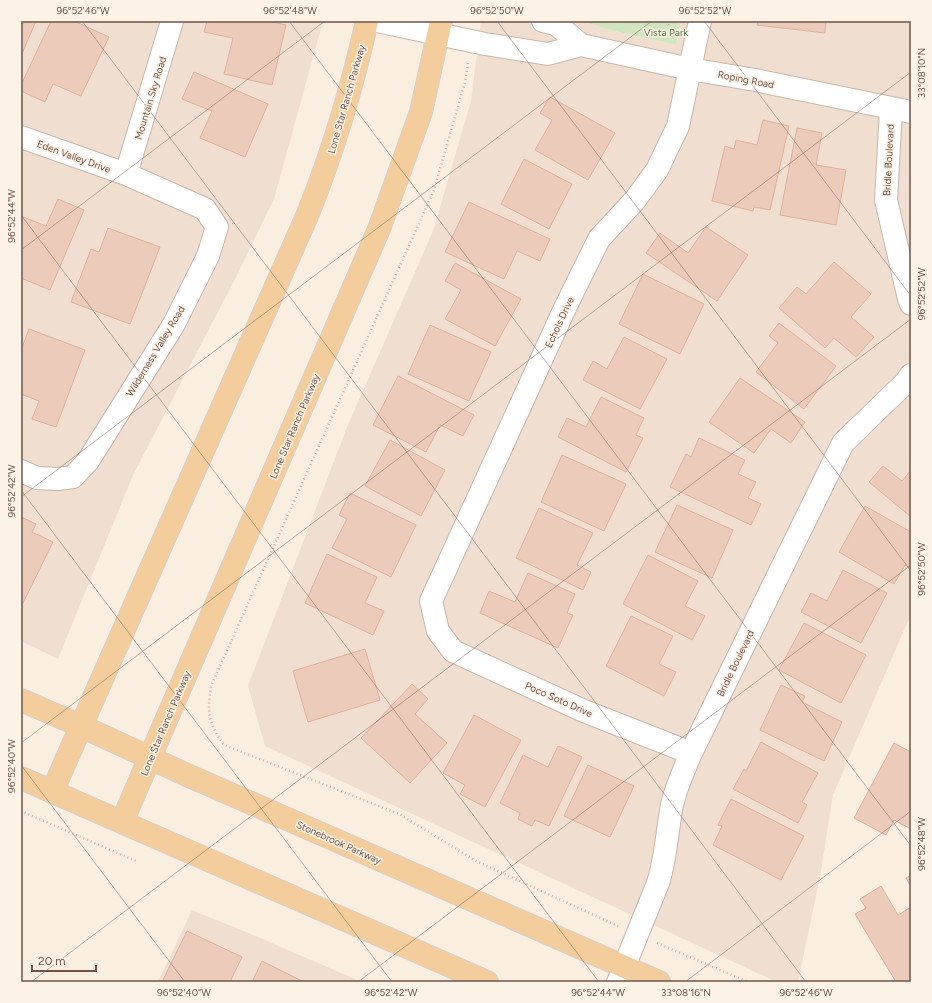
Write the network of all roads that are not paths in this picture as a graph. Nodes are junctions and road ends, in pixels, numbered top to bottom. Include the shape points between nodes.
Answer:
1 (172, 21) edge
2 (368, 21) edge
3 (377, 21) edge
4 (543, 21) edge
5 (700, 21) edge
6 (440, 28) edge
7 (581, 45) junction
8 (690, 69) junction
9 (901, 110) edge
10 (21, 137) edge
11 (126, 174) junction
12 (911, 304) edge
13 (911, 375) edge
14 (21, 471) edge
15 (438, 631) joint
16 (21, 700) edge
17 (81, 726) junction
18 (691, 753) junction
19 (150, 759) junction
20 (21, 778) edge
21 (52, 792) junction
22 (122, 822) junction
23 (621, 975) edge
24 (487, 982) edge
25 (659, 982) edge

1 - 11 street, Mountain Sky Road
2 - 17 main road, Lone Star Ranch Parkway via 338,132 310,209
3 - 6 street, Roping Road
4 - 7 street, Roping Road via 556,24
5 - 8 street, Echols Drive
6 - 7 street, Roping Road via 472,41 548,54
6 - 19 main road, Lone Star Ranch Parkway via 421,112 379,229
7 - 8 street, Roping Road
8 - 9 street, Roping Road
8 - 15 street, Echols Drive via 678,126 657,170 635,200 599,240 565,308 431,602
9 - 12 street, Bridle Boulevard via 886,200
10 - 11 street, Eden Valley Drive
11 - 14 street, Wilderness Valley Road via 205,209 217,227 208,256 174,324 88,461 73,476 58,479 37,478
13 - 18 street, Bridle Boulevard via 843,443
15 - 18 street, Poco Soto Drive via 453,651 584,711
16 - 17 main road, Stonebrook Parkway
17 - 19 main road, Stonebrook Parkway
17 - 21 main road, Lone Star Ranch Parkway
18 - 23 street, Bridle Boulevard via 672,804 658,884
19 - 22 main road, Lone Star Ranch Parkway
19 - 23 main road, Stonebrook Parkway
20 - 21 main road
21 - 22 main road
22 - 24 main road
23 - 25 main road, Stonebrook Parkway

